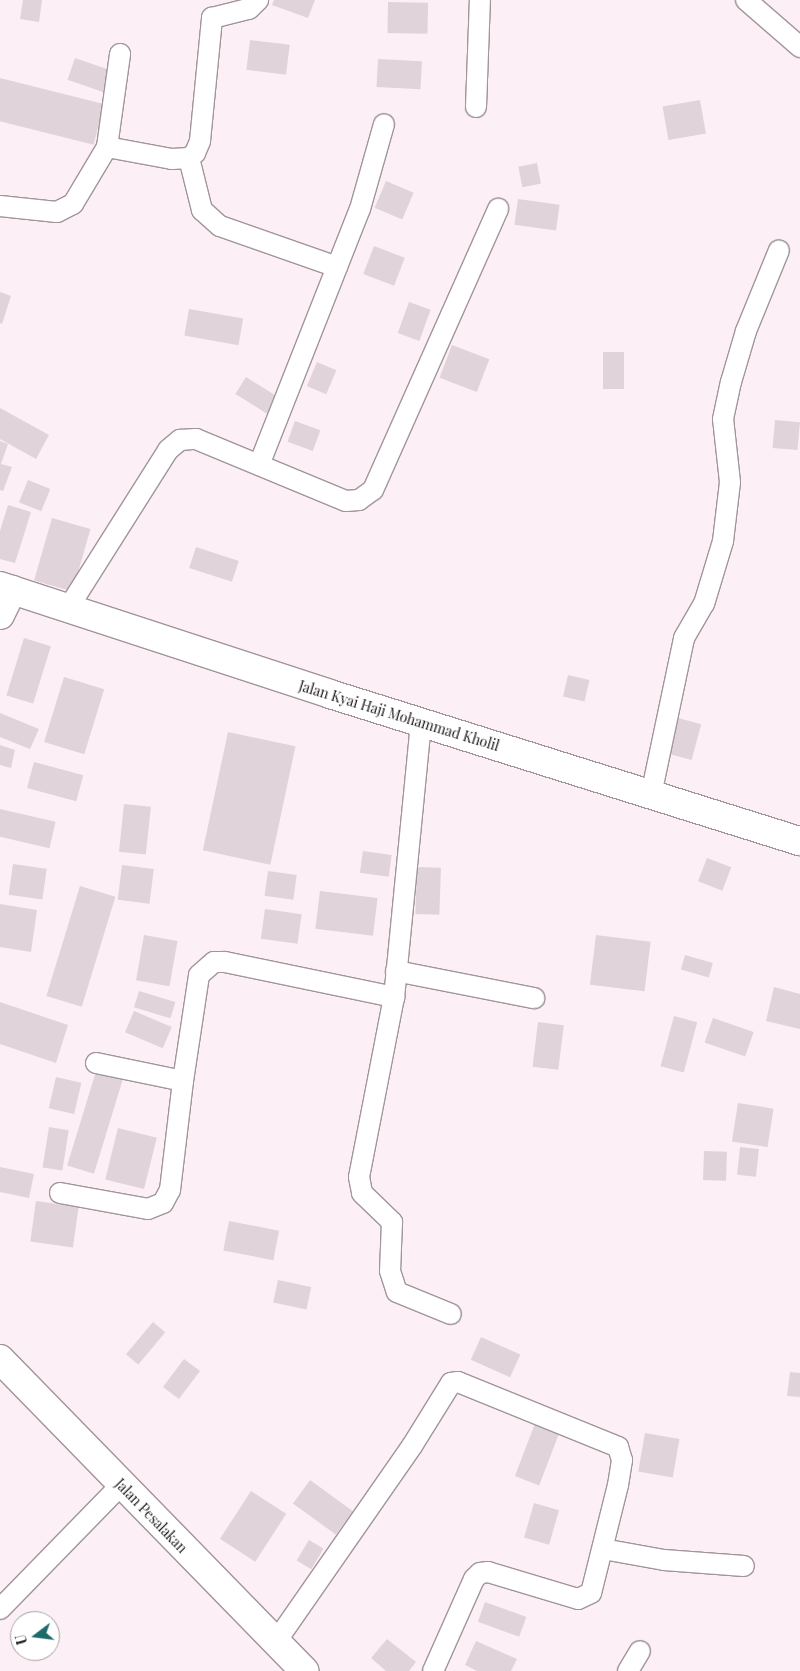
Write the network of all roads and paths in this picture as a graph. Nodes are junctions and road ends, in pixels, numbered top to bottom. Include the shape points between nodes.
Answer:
1 (258, 0) edge
2 (480, 0) edge
3 (746, 0) edge
4 (800, 47) edge
5 (120, 54) dead end
6 (476, 107) dead end
7 (384, 124) dead end
8 (107, 147) junction
9 (189, 158) junction
10 (0, 206) edge
11 (498, 209) dead end
12 (779, 250) dead end
13 (337, 267) junction
14 (259, 465) junction
15 (6, 588) edge
16 (67, 610) junction
17 (0, 615) edge
18 (421, 722) junction
19 (650, 795) junction
20 (800, 841) edge
21 (396, 971) junction
22 (394, 997) junction
23 (534, 998) dead end
24 (96, 1063) dead end
25 (183, 1081) junction
26 (60, 1193) dead end
27 (450, 1314) dead end
28 (0, 1359) edge
29 (121, 1485) junction
30 (603, 1549) junction
31 (744, 1566) dead end
32 (0, 1609) edge
33 (276, 1642) junction
34 (640, 1651) dead end
35 (305, 1671) edge
36 (433, 1671) edge
37 (628, 1671) edge

1 - 9 street via 248,9 212,18 200,141
2 - 6 street
3 - 4 street
5 - 8 street
7 - 13 street via 360,209
8 - 9 street via 172,159
8 - 10 street via 67,209 57,212
9 - 13 street via 202,210 220,226
11 - 14 street via 374,490 359,500 346,501
12 - 19 street via 746,331 731,382 723,418 730,482 723,541 704,604 682,646
13 - 14 street
14 - 16 street via 196,439 180,440 168,450
15 - 16 main road, Jalan Kyai Haji Mohammad Kholil
15 - 17 main road
16 - 18 main road, Jalan Kyai Haji Mohammad Kholil
18 - 19 main road, Jalan Kyai Haji Mohammad Kholil
18 - 21 street
19 - 20 main road, Jalan Kyai Haji Mohammad Kholil
21 - 22 street
21 - 23 street
22 - 25 street via 214,962 199,975
22 - 27 street via 360,1186 362,1193 392,1222 390,1271 397,1292
24 - 25 street
25 - 26 street via 170,1190 163,1203 148,1209
28 - 29 main road, Jalan Pesalakan
29 - 32 street
29 - 33 main road, Jalan Pesalakan
30 - 31 street via 664,1560
30 - 33 street via 618,1485 621,1450 454,1382
30 - 36 street via 591,1593 586,1598 578,1599 488,1572 480,1573
33 - 35 main road, Jalan Pesalakan
34 - 37 street

